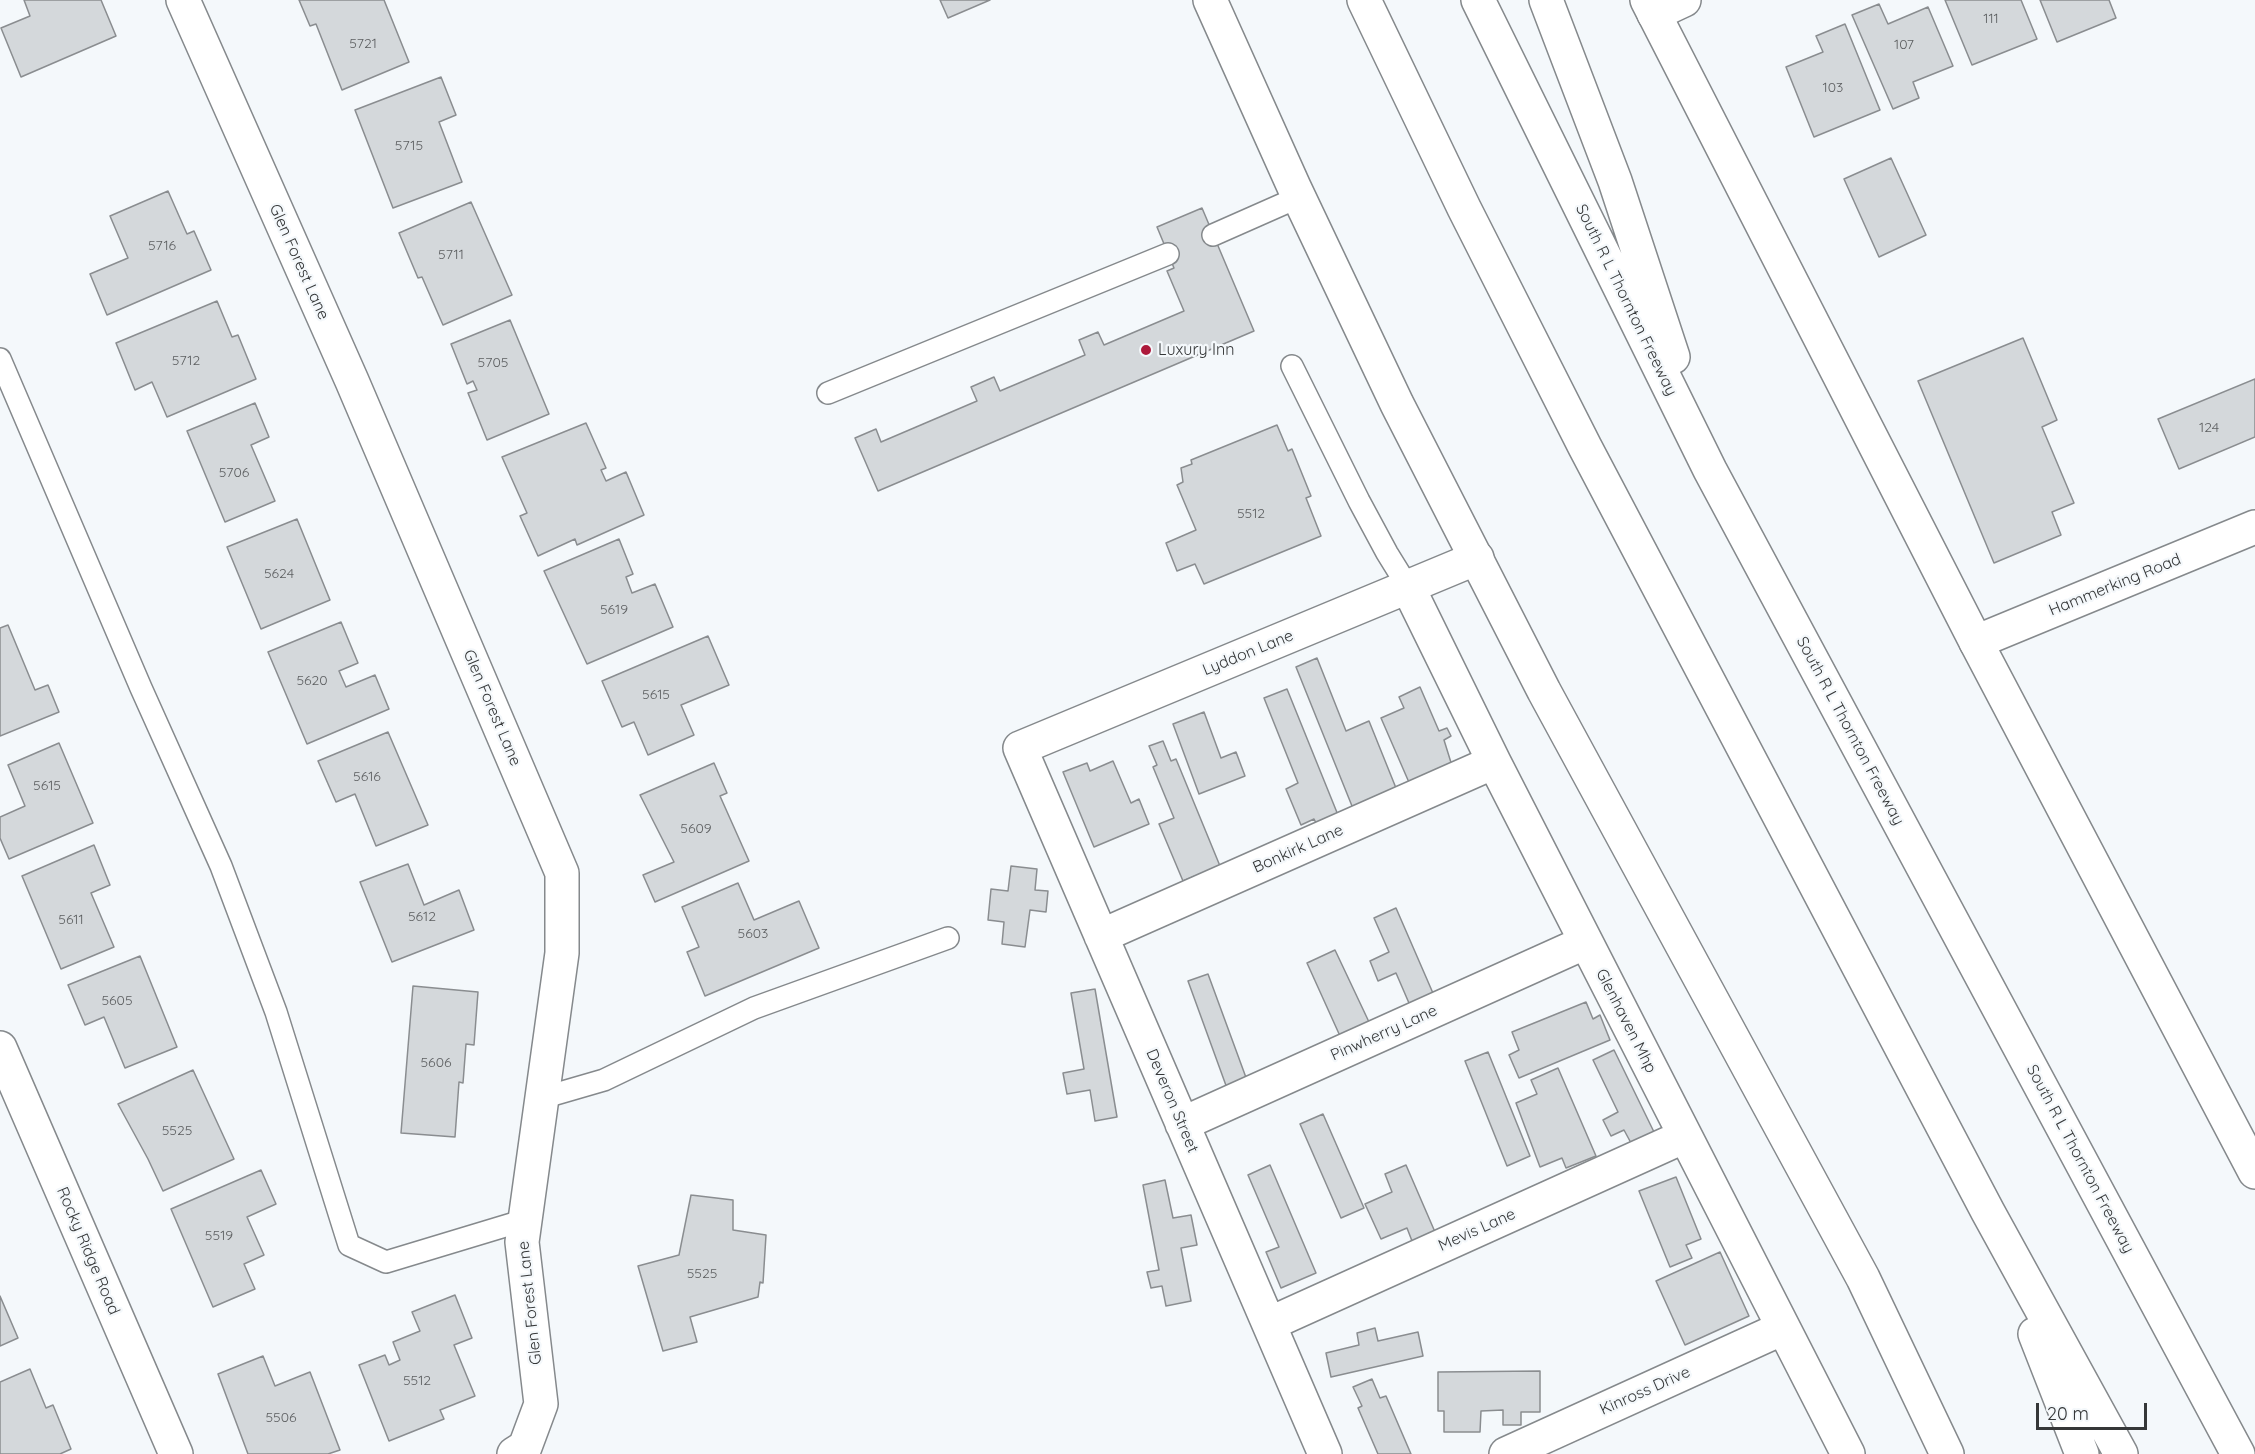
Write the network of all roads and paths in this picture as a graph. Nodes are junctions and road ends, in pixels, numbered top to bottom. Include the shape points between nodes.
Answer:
1 (183, 0) edge
2 (1210, 0) edge
3 (1364, 0) edge
4 (1478, 0) edge
5 (1546, 0) edge
6 (1684, 0) edge
7 (1650, 7) edge
8 (1299, 197) junction
9 (1213, 235) dead end
10 (1168, 254) dead end
11 (0, 359) edge
12 (1292, 366) dead end
13 (828, 393) dead end
14 (1710, 470) junction
15 (2255, 527) edge
16 (1477, 558) junction
17 (1408, 587) junction
18 (1976, 642) junction
19 (1020, 748) joint
20 (1494, 762) junction
21 (1101, 936) junction
22 (948, 938) dead end
23 (1586, 942) junction
24 (0, 1048) edge
25 (542, 1098) junction
26 (1182, 1124) junction
27 (1685, 1136) junction
28 (2255, 1172) edge
29 (1988, 1212) junction
30 (525, 1220) junction
31 (1269, 1324) junction
32 (1784, 1328) junction
33 (176, 1454) edge
34 (514, 1454) edge
35 (1325, 1454) edge
36 (1506, 1454) edge
37 (1848, 1454) edge
38 (1947, 1454) edge
39 (2082, 1454) edge
40 (2121, 1454) edge
41 (2238, 1454) edge

1 - 25 main road, Glen Forest Lane via 357,392 562,873 562,953
2 - 8 main road
3 - 29 main road via 1585,447
4 - 14 main road, South R L Thornton Freeway
5 - 14 main road via 1616,181
6 - 7 main road
7 - 18 main road
8 - 9 lane
8 - 16 main road via 1397,404
10 - 13 lane
11 - 30 lane via 221,866 276,1012 349,1245 386,1262
12 - 17 lane via 1359,501
14 - 41 main road, South R L Thornton Freeway
15 - 18 main road, Hammerking Road
16 - 17 main road, Lyddon Lane
16 - 38 main road via 1544,691 1863,1278
17 - 19 main road, Lyddon Lane
17 - 20 main road, Glenhaven Mhp
18 - 28 main road
19 - 21 main road, Deveron Street
20 - 21 main road, Bonkirk Lane
20 - 23 main road, Glenhaven Mhp
21 - 26 main road, Deveron Street
22 - 25 lane via 754,1008 604,1080
23 - 26 main road, Pinwherry Lane
23 - 27 main road, Glenhaven Mhp
24 - 33 main road, Rocky Ridge Road
25 - 30 main road, Glen Forest Lane
26 - 31 main road, Deveron Street
27 - 31 main road, Mevis Lane
27 - 32 main road, Glenhaven Mhp
29 - 39 main road
29 - 40 main road
30 - 34 main road, Glen Forest Lane via 522,1242 541,1404 525,1447
31 - 35 main road, Deveron Street
32 - 36 main road, Kinross Drive
32 - 37 main road, Glenhaven Mhp

